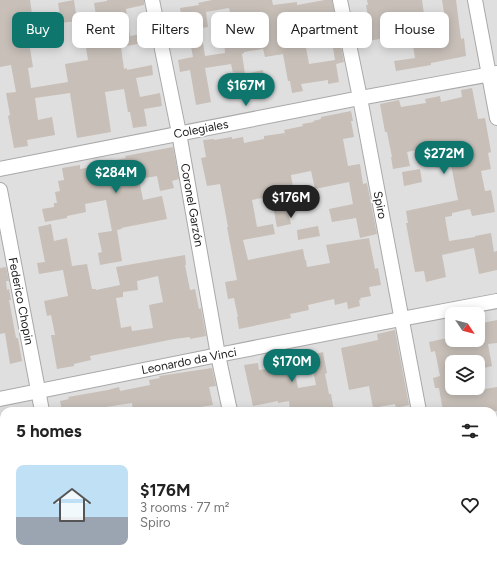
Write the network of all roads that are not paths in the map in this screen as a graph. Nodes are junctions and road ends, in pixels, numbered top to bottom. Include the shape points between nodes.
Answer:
1 (152, 0) edge
2 (340, 0) edge
3 (475, 0) edge
4 (493, 74) edge
5 (360, 98) junction
6 (497, 118) edge
7 (179, 134) junction
8 (0, 169) edge
9 (0, 190) edge
10 (497, 302) edge
11 (401, 319) junction
12 (218, 355) junction
13 (38, 392) junction
14 (0, 399) edge
15 (41, 407) edge
16 (229, 407) edge
17 (418, 407) edge

1 - 7 street, Coronel Garzón
2 - 5 street, Spiro
3 - 4 street
4 - 5 street, Colegiales
4 - 6 street
5 - 7 street, Colegiales
5 - 11 street, Spiro
7 - 8 street, Colegiales
7 - 12 street, Coronel Garzón
9 - 13 street, Federico Chopin
10 - 11 street, Leonardo da Vinci
11 - 12 street, Leonardo da Vinci
11 - 17 street, Spiro
12 - 13 street, Leonardo da Vinci
12 - 16 street, Coronel Garzón
13 - 14 street, Leonardo da Vinci
13 - 15 street, Federico Chopin

